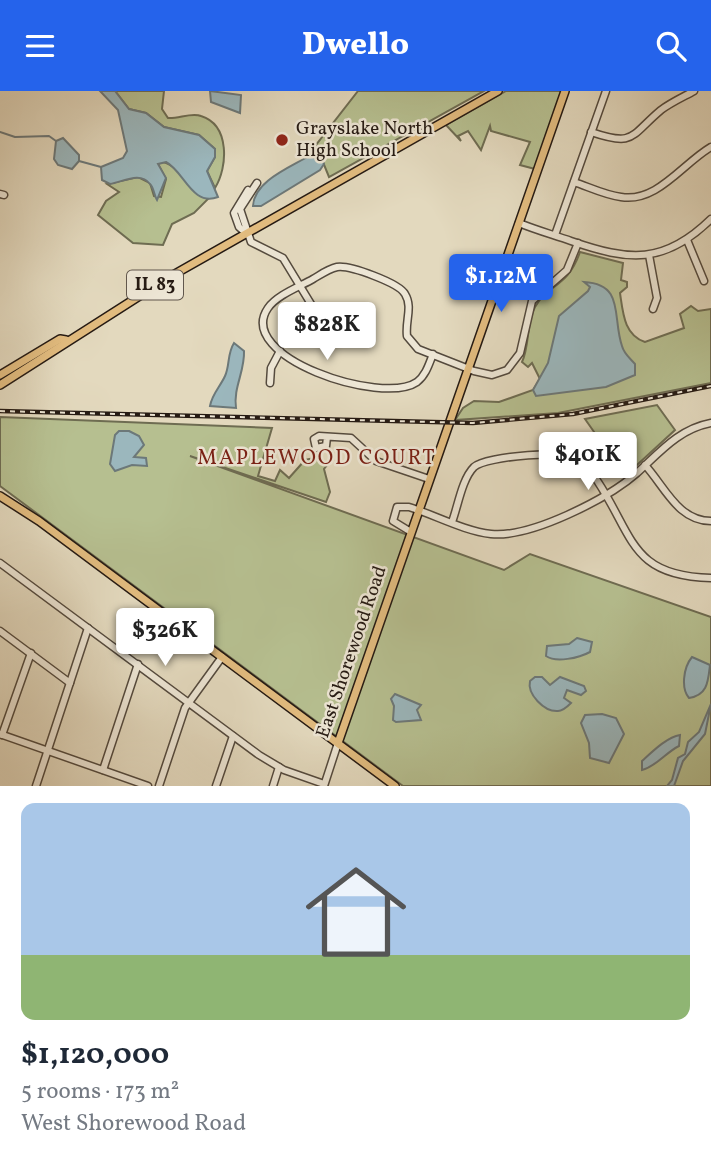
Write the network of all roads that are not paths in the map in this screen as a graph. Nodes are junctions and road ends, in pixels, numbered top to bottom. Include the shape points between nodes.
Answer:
1 (498, 91) edge
2 (565, 91) edge
3 (606, 91) edge
4 (694, 91) edge
5 (591, 132) junction
6 (711, 148) edge
7 (256, 182) dead end
8 (573, 182) junction
9 (711, 219) edge
10 (519, 223) junction
11 (246, 233) junction
12 (555, 235) junction
13 (687, 240) junction
14 (578, 243) junction
15 (649, 255) junction
16 (704, 281) dead end
17 (299, 287) junction
18 (653, 309) dead end
19 (353, 329) dead end
20 (66, 339) junction
21 (280, 351) junction
22 (432, 354) junction
23 (467, 368) junction
24 (0, 375) edge
25 (270, 383) dead end
26 (0, 385) edge
27 (711, 422) edge
28 (327, 437) dead end
29 (645, 465) junction
30 (429, 479) junction
31 (606, 495) junction
32 (0, 496) edge
33 (418, 510) junction
34 (452, 521) junction
35 (711, 521) edge
36 (411, 530) junction
37 (0, 563) edge
38 (711, 578) edge
39 (88, 628) junction
40 (0, 631) edge
41 (31, 653) junction
42 (222, 657) junction
43 (138, 664) junction
44 (71, 683) junction
45 (188, 703) junction
46 (1, 734) edge
47 (233, 736) junction
48 (338, 743) junction
49 (48, 751) junction
50 (279, 767) junction
51 (103, 770) junction
52 (324, 785) edge
53 (36, 786) edge
54 (148, 786) edge
55 (159, 786) edge
56 (216, 786) edge
57 (273, 786) edge
58 (395, 786) edge

1 - 11 main road, IL 83
2 - 10 main road, East Shorewood Road
3 - 5 street
4 - 5 street via 662,109 630,139 615,141
5 - 8 street
6 - 8 street via 687,162 655,191 640,197 619,197
7 - 11 street via 240,209
8 - 12 street
9 - 13 street
10 - 12 street
10 - 23 main road, East Shorewood Road
11 - 17 street via 251,242 283,258
11 - 20 main road, IL 83
12 - 14 street
13 - 15 street
13 - 16 street
14 - 15 street via 620,256
14 - 23 street via 567,270 529,305 520,353 513,365 492,375
15 - 18 street via 657,298
17 - 19 street via 314,309
17 - 21 street via 272,303 263,316 262,332
17 - 22 street via 339,267 397,286 408,302 407,336 418,349
20 - 24 main road
20 - 26 main road, IL 83
21 - 22 street via 340,383 403,386 424,375
21 - 25 street via 271,368
22 - 23 street
23 - 30 main road, East Shorewood Road
27 - 29 street via 681,433
28 - 30 street via 351,438 376,461
29 - 31 street
29 - 35 street via 682,511
30 - 33 main road, East Shorewood Road
31 - 34 street via 550,522 506,533 483,533
31 - 34 street via 584,462 569,454 489,460 470,472
31 - 38 street via 637,552 676,573
32 - 42 main road
33 - 34 street
33 - 36 main road, East Shorewood Road
33 - 36 street via 397,507 393,514 393,521
36 - 48 main road, East Shorewood Road
37 - 39 street
39 - 43 street
39 - 44 street
40 - 41 street
41 - 44 street
41 - 46 street
42 - 45 street
42 - 48 main road
43 - 45 street
43 - 51 street
44 - 49 street
45 - 47 street
45 - 55 street
46 - 49 street
47 - 50 street
47 - 56 street
48 - 52 street, East Shorewood Road
48 - 58 main road
49 - 51 street
49 - 53 street
50 - 52 street
50 - 57 street
51 - 54 street

